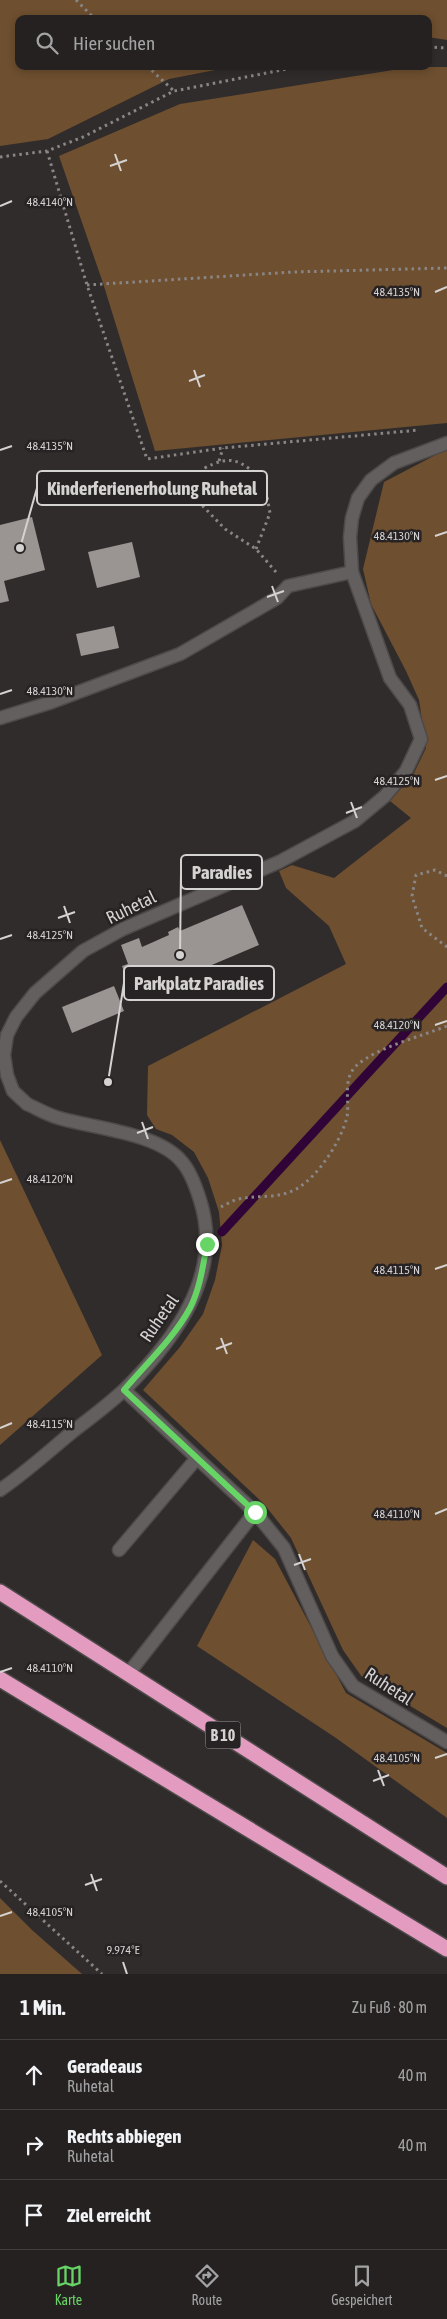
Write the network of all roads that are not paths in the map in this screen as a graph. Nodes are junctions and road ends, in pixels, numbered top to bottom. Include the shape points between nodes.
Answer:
1 (447, 443) edge
2 (352, 572) junction
3 (0, 718) edge
4 (124, 1390) junction
5 (197, 1458) junction
6 (0, 1490) edge
7 (255, 1512) junction
8 (119, 1550) dead end
9 (0, 1592) edge
10 (128, 1674) junction
11 (0, 1679) edge
12 (447, 1742) edge
13 (447, 1877) edge
14 (447, 1949) edge

1 - 2 street, Ruhetal via 394,463 371,480 358,498 352,518
2 - 3 street via 288,586 277,598 180,654
2 - 4 street, Ruhetal via 390,678 410,705 421,739 406,772 385,796 355,820 278,862 122,929 83,952 35,993 7,1035 4,1054 7,1074 13,1091 27,1104 57,1118 143,1139 165,1148 182,1161 195,1184 204,1214 207,1244 190,1308
4 - 5 street, Ruhetal
4 - 6 street, Ruhetal
5 - 7 street, Ruhetal
5 - 8 street
7 - 10 street
7 - 12 street, Ruhetal via 284,1548 332,1656 353,1686
9 - 10 highway, B 10
10 - 13 highway, B 10
11 - 14 highway

